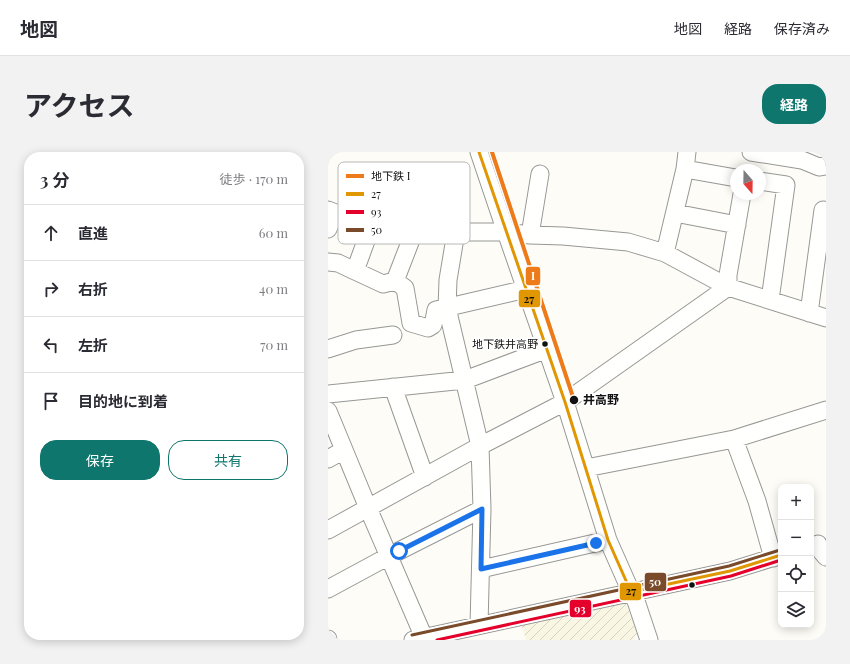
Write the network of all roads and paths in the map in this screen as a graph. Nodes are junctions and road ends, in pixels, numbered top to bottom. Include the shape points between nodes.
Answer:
1 (687, 152) edge
2 (479, 153) edge
3 (759, 153) edge
4 (803, 156) edge
5 (826, 166) edge
6 (685, 169) junction
7 (540, 174) dead end
8 (730, 177) edge
9 (766, 182) edge
10 (741, 200) edge
11 (823, 210) dead end
12 (332, 211) edge
13 (675, 213) junction
14 (736, 225) junction
15 (328, 229) edge
16 (470, 232) edge
17 (506, 232) junction
18 (530, 235) junction
19 (365, 244) edge
20 (409, 244) edge
21 (454, 244) edge
22 (665, 253) junction
23 (328, 262) edge
24 (355, 271) junction
25 (395, 280) junction
26 (728, 287) junction
27 (526, 289) junction
28 (770, 300) junction
29 (447, 308) junction
30 (809, 313) junction
31 (826, 318) edge
32 (384, 332) dead end
33 (328, 349) edge
34 (547, 349) junction
35 (465, 380) junction
36 (393, 387) junction
37 (328, 394) edge
38 (565, 402) junction
39 (826, 410) edge
40 (328, 411) edge
41 (734, 439) junction
42 (480, 446) junction
43 (344, 450) junction
44 (328, 459) edge
45 (586, 468) junction
46 (425, 477) junction
47 (368, 508) junction
48 (482, 509) junction
49 (328, 530) edge
50 (608, 540) junction
51 (389, 556) junction
52 (777, 556) edge
53 (481, 569) junction
54 (328, 589) edge
55 (631, 592) junction
56 (479, 625) junction
57 (421, 639) edge
58 (649, 640) edge

1 - 6 street
2 - 17 street
3 - 4 street
4 - 5 street via 819,167
6 - 8 street
6 - 13 street
7 - 18 street
9 - 28 street via 786,185
10 - 14 street
11 - 30 street
12 - 15 street
13 - 14 street
13 - 22 street
14 - 26 street
16 - 17 street
17 - 18 street
17 - 27 street
18 - 22 street via 628,242
19 - 24 street
20 - 25 street
21 - 29 street via 448,280
22 - 26 street
23 - 24 street via 338,263
24 - 25 street via 383,284
25 - 29 street via 405,288 411,323 428,328 433,325 436,310
26 - 28 street
26 - 38 street
27 - 29 street
27 - 34 street
28 - 30 street
29 - 35 street
30 - 31 street
32 - 33 street
34 - 35 street
34 - 38 street
35 - 36 street
35 - 42 street
36 - 37 street
36 - 46 street
38 - 42 street
38 - 45 street
39 - 41 street
40 - 43 street
41 - 45 street
41 - 52 street
42 - 46 street
42 - 48 street
43 - 44 street
43 - 47 street
45 - 50 street
46 - 47 street
47 - 49 street
47 - 51 street
48 - 51 street
48 - 53 street
50 - 53 street
50 - 55 street
51 - 54 street
51 - 57 street
52 - 55 street via 730,571
53 - 56 street
55 - 56 street
55 - 58 street
56 - 57 street

